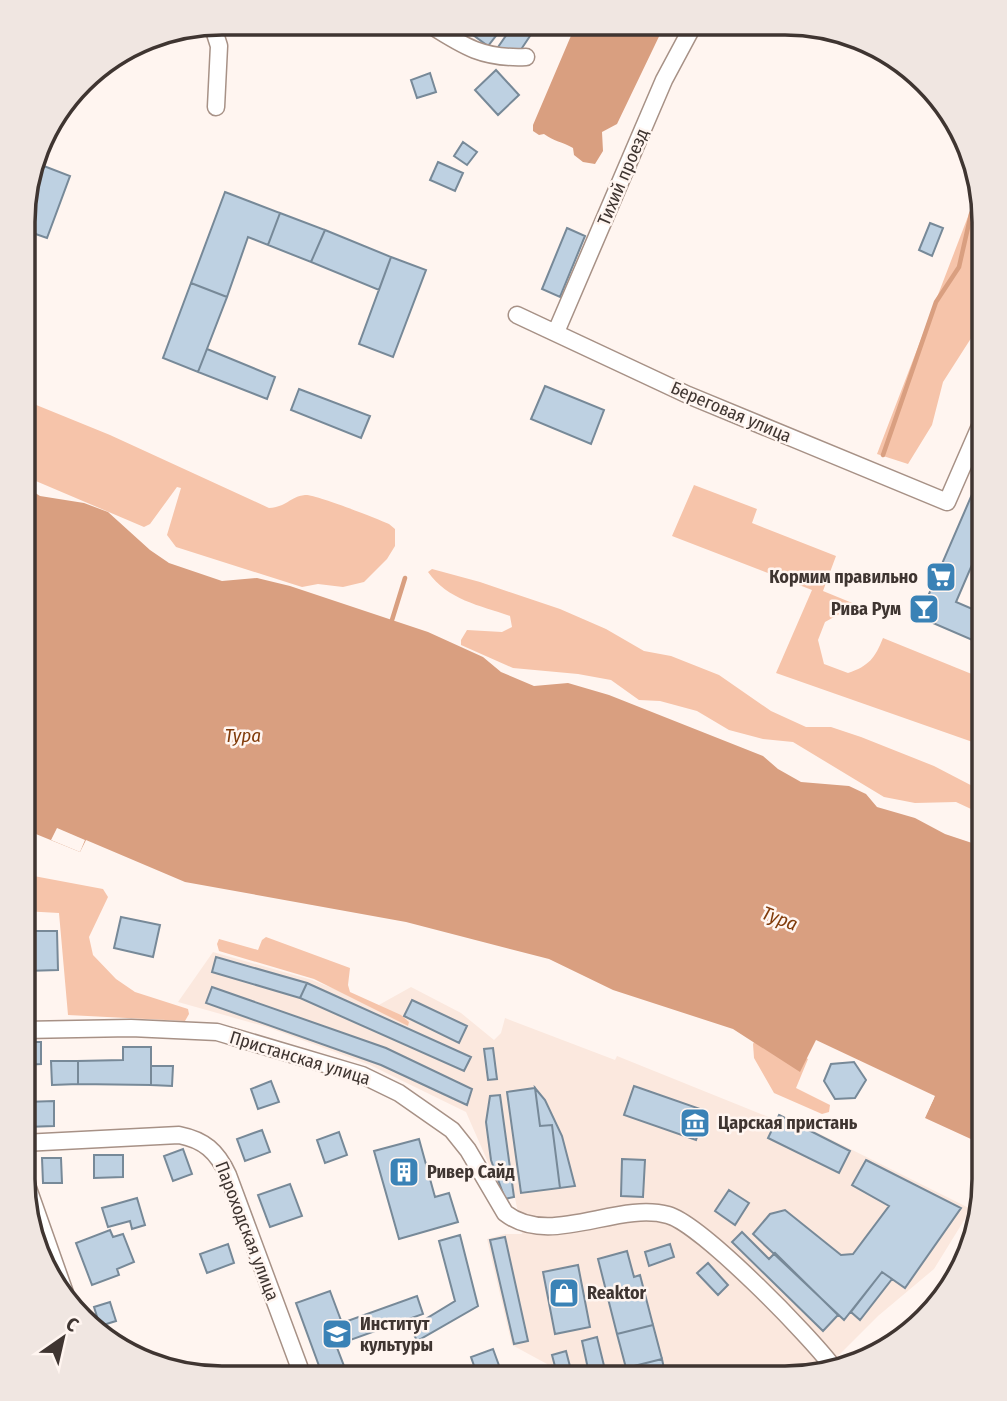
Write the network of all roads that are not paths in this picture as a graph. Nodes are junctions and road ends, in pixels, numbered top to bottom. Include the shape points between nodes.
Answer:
1 (216, 35) edge
2 (448, 35) edge
3 (688, 35) edge
4 (526, 57) dead end
5 (216, 107) dead end
6 (517, 315) dead end
7 (556, 332) junction
8 (972, 445) edge
9 (35, 1030) edge
10 (35, 1142) edge
11 (40, 1223) edge
12 (52, 1256) edge
13 (827, 1360) edge
14 (299, 1366) edge

1 - 5 street
2 - 4 street via 497,57
3 - 7 street, Тихий проезд via 664,80
6 - 7 street, Береговая улица
7 - 8 street, Береговая улица via 688,395 947,502
9 - 13 street, Пристанская улица via 217,1032 362,1075 399,1093 452,1130 514,1220 538,1227 633,1213 667,1214 697,1232 733,1264
10 - 14 street, Пароходская улица via 179,1136 208,1146 228,1175
11 - 12 street

